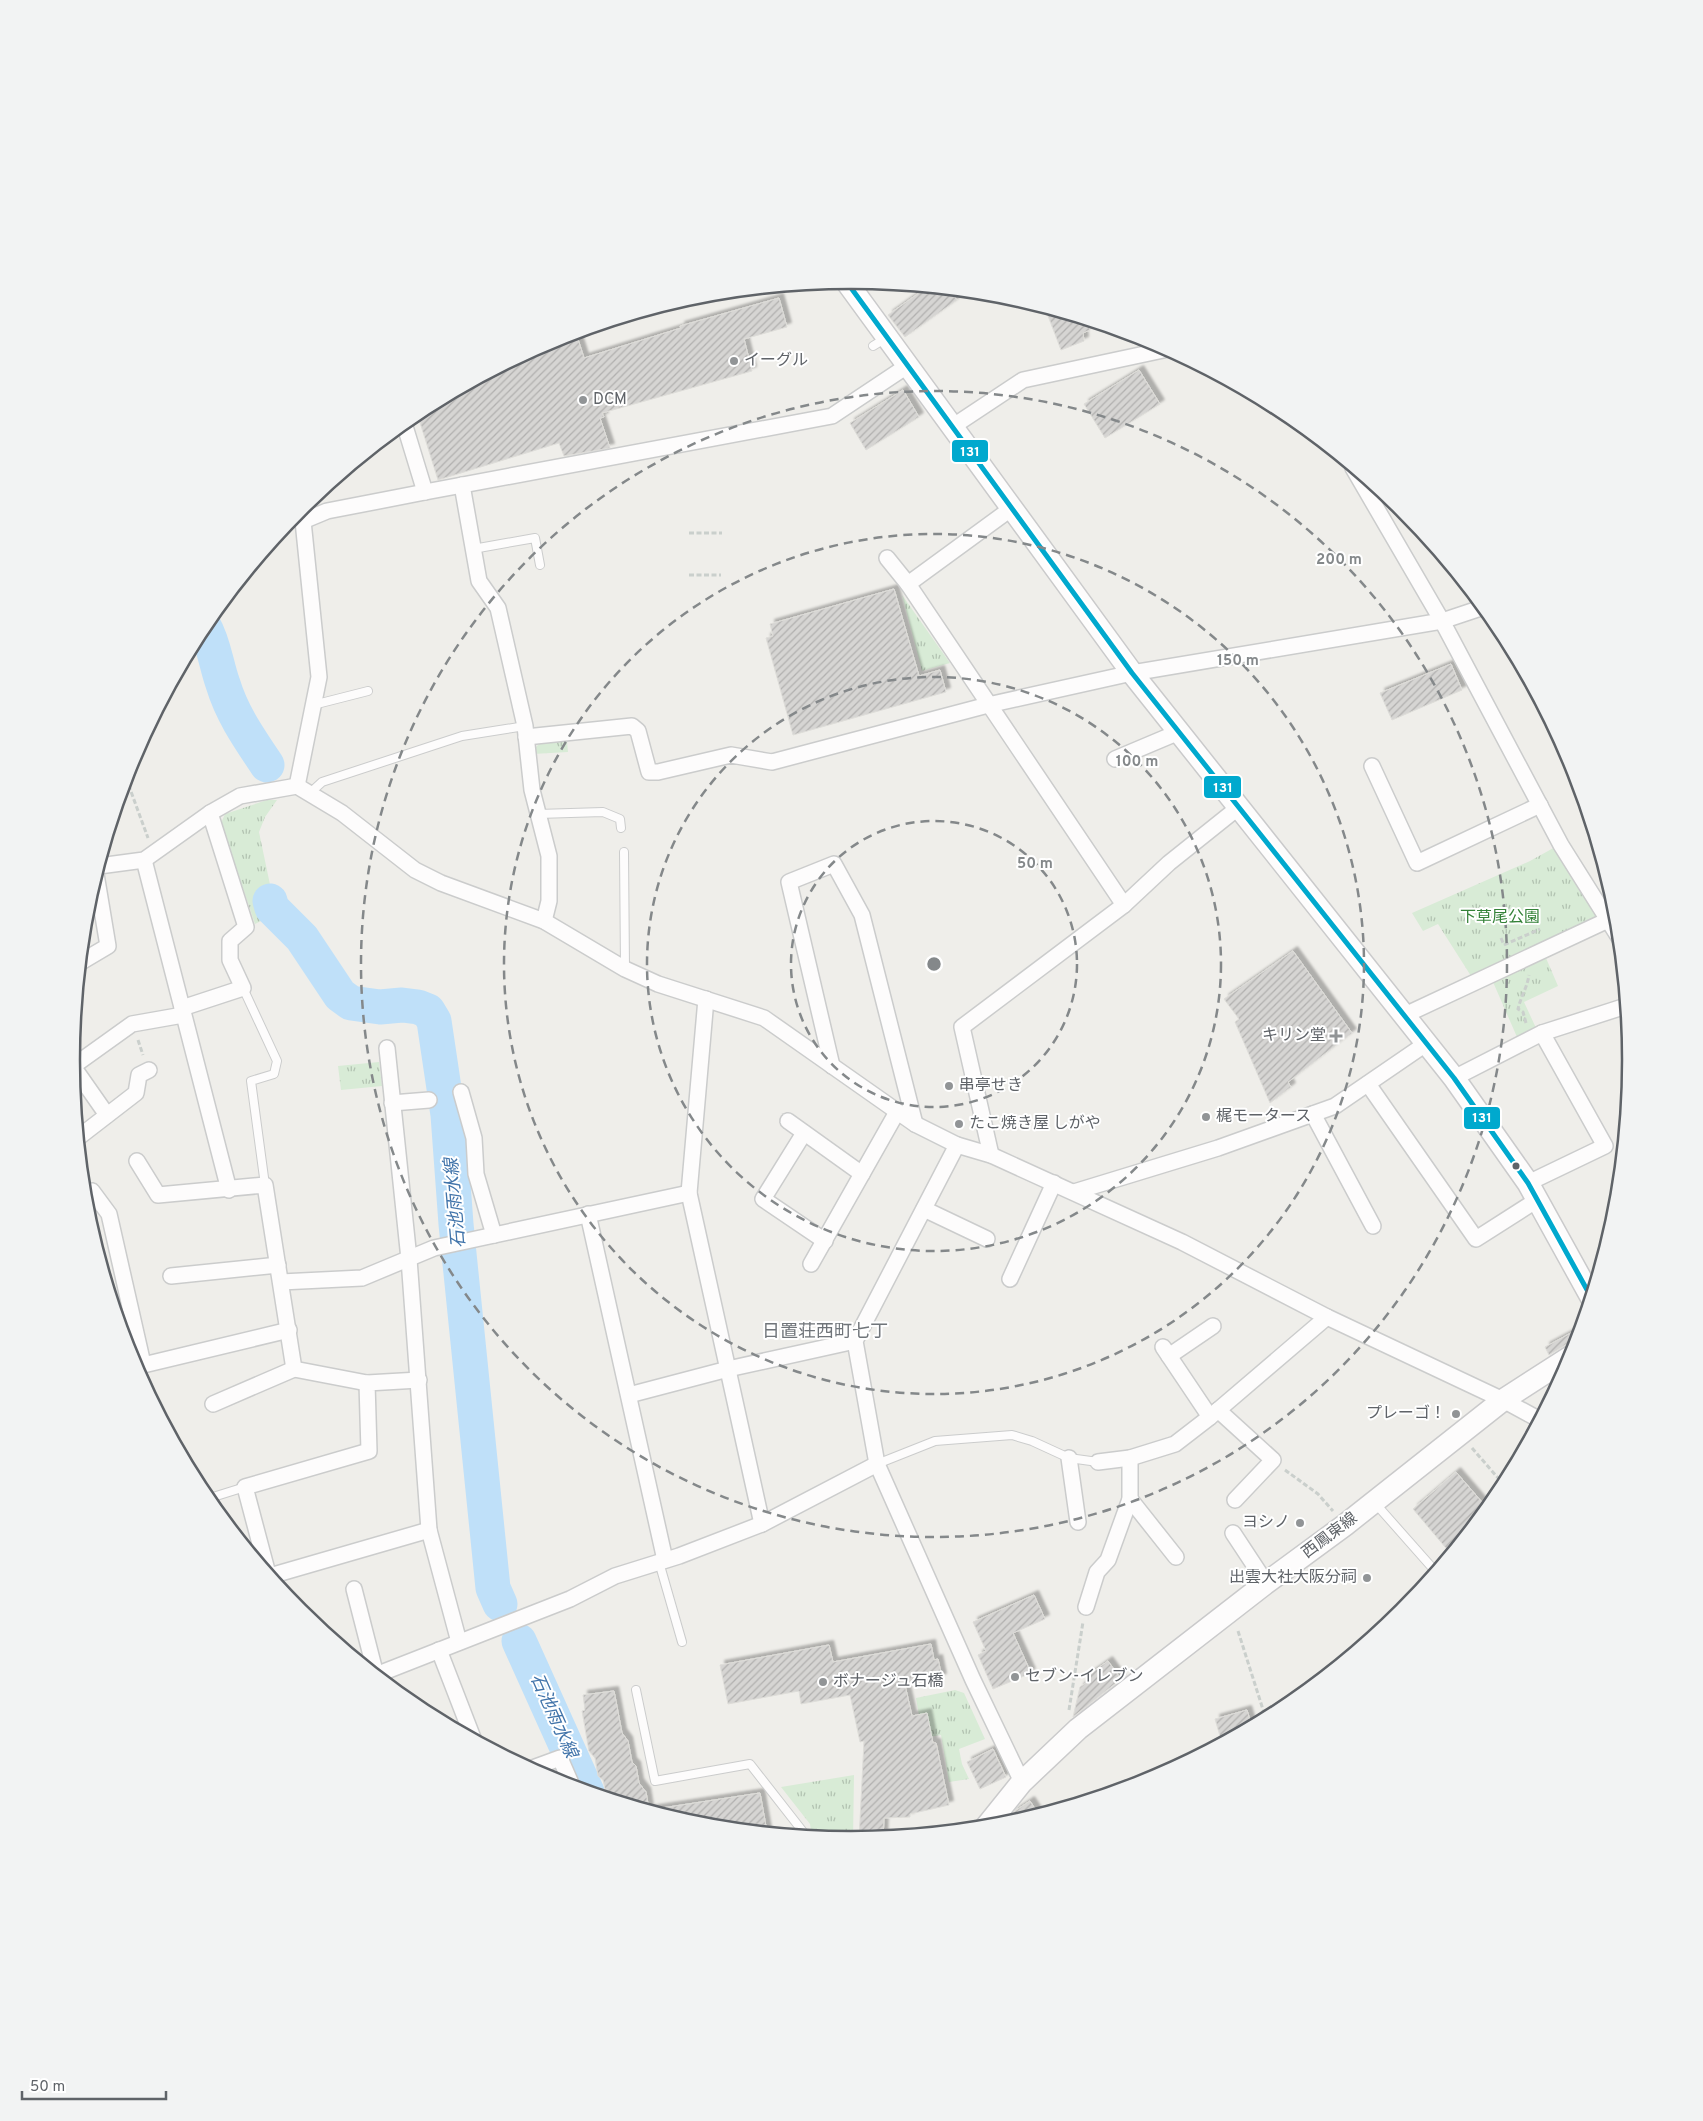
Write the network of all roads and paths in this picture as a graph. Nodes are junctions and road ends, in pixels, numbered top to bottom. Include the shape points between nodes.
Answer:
1 (850, 289) edge
2 (1155, 352) edge
3 (907, 366) junction
4 (952, 427) junction
5 (406, 431) edge
6 (1360, 480) edge
7 (462, 485) junction
8 (425, 492) junction
9 (1012, 508) junction
10 (722, 533) dead end
11 (689, 534) dead end
12 (473, 549) junction
13 (887, 558) dead end
14 (540, 565) dead end
15 (689, 575) dead end
16 (721, 575) dead end
17 (908, 584) junction
18 (1477, 609) edge
19 (1442, 621) junction
20 (1132, 673) junction
21 (368, 691) dead end
22 (313, 705) junction
23 (988, 705) junction
24 (526, 731) junction
25 (1179, 732) junction
26 (1115, 759) dead end
27 (1372, 766) dead end
28 (130, 789) edge
29 (303, 790) junction
30 (1540, 805) junction
31 (1239, 807) junction
32 (210, 813) junction
33 (538, 814) junction
34 (621, 828) dead end
35 (624, 852) dead end
36 (148, 858) junction
37 (105, 865) edge
38 (99, 892) edge
39 (1124, 905) junction
40 (1608, 920) junction
41 (544, 921) junction
42 (1610, 923) edge
43 (1540, 929) dead end
44 (1504, 945) dead end
45 (87, 958) edge
46 (1522, 959) junction
47 (625, 969) junction
48 (243, 988) junction
49 (706, 999) junction
50 (1621, 1008) edge
51 (182, 1012) junction
52 (1405, 1015) junction
53 (132, 1024) junction
54 (1536, 1036) junction
55 (1427, 1043) junction
56 (387, 1048) dead end
57 (80, 1060) edge
58 (832, 1066) junction
59 (149, 1070) joint
60 (81, 1078) edge
61 (1454, 1078) junction
62 (1368, 1084) junction
63 (462, 1092) dead end
64 (429, 1100) dead end
65 (392, 1103) junction
66 (897, 1112) junction
67 (1313, 1114) junction
68 (107, 1115) junction
69 (788, 1121) dead end
70 (915, 1124) junction
71 (84, 1133) edge
72 (804, 1133) junction
73 (957, 1145) junction
74 (991, 1155) junction
75 (137, 1162) dead end
76 (862, 1174) junction
77 (1054, 1183) junction
78 (265, 1185) junction
79 (229, 1190) junction
80 (92, 1191) dead end
81 (1074, 1192) junction
82 (1533, 1192) junction
83 (689, 1193) junction
84 (924, 1208) junction
85 (588, 1214) junction
86 (1373, 1226) dead end
87 (494, 1235) junction
88 (987, 1239) dead end
89 (824, 1241) junction
90 (409, 1259) junction
91 (811, 1264) dead end
92 (278, 1265) junction
93 (171, 1276) dead end
94 (1010, 1279) dead end
95 (281, 1282) junction
96 (1587, 1291) edge
97 (1327, 1317) junction
98 (1213, 1326) dead end
99 (289, 1330) junction
100 (855, 1341) junction
101 (135, 1345) edge
102 (1561, 1364) edge
103 (143, 1365) edge
104 (294, 1369) junction
105 (728, 1369) junction
106 (419, 1380) junction
107 (367, 1383) junction
108 (628, 1395) junction
109 (1503, 1400) junction
110 (213, 1404) dead end
111 (1214, 1414) junction
112 (1535, 1417) edge
113 (1468, 1443) dead end
114 (1069, 1458) junction
115 (1130, 1458) junction
116 (1273, 1460) junction
117 (1098, 1462) joint
118 (877, 1464) junction
119 (1499, 1479) edge
120 (245, 1487) junction
121 (215, 1496) edge
122 (1130, 1498) junction
123 (1235, 1500) dead end
124 (1374, 1502) junction
125 (1078, 1522) dead end
126 (762, 1524) junction
127 (1345, 1524) junction
128 (429, 1530) junction
129 (1233, 1533) dead end
130 (1176, 1557) dead end
131 (662, 1561) junction
132 (266, 1562) edge
133 (1433, 1568) edge
134 (275, 1573) edge
135 (1266, 1583) junction
136 (354, 1589) dead end
137 (1086, 1607) joint
138 (1237, 1629) dead end
139 (459, 1642) junction
140 (682, 1642) dead end
141 (439, 1650) junction
142 (374, 1666) edge
143 (382, 1673) edge
144 (1073, 1684) dead end
145 (636, 1690) dead end
146 (1264, 1712) edge
147 (469, 1731) edge
148 (540, 1765) edge
149 (569, 1778) edge
150 (1022, 1782) junction
151 (992, 1819) edge
152 (802, 1830) edge

1 - 3 street via 879,342
2 - 4 street via 1023,380
3 - 4 street
3 - 7 street via 833,419 730,435 689,448
4 - 9 street
5 - 8 street
6 - 19 street
7 - 8 street
7 - 12 street
8 - 22 street via 327,511 303,521 319,677
9 - 17 street
9 - 20 street
10 - 11 path
12 - 14 lane via 535,538
12 - 24 street via 479,582 498,608
13 - 17 street
15 - 16 path
17 - 23 street
18 - 19 street
19 - 20 street
19 - 30 street
20 - 23 street
20 - 25 street
21 - 22 lane
22 - 29 street
23 - 24 street via 772,762 731,755 658,772 649,772 638,731 632,726
23 - 39 street
24 - 29 lane via 462,736
24 - 33 street via 532,790
25 - 26 street
25 - 31 street
27 - 30 street via 1417,863
28 - 36 path via 146,829
29 - 32 street via 240,796
29 - 41 street via 342,813 415,870 441,883
30 - 40 street
31 - 39 street via 1169,863
31 - 52 street
32 - 36 street
32 - 48 street via 246,927 230,941 230,960
33 - 34 lane via 603,812 620,820
33 - 41 street via 549,856 549,901
35 - 47 lane
36 - 37 street
36 - 51 street
38 - 45 street via 108,946
39 - 74 street via 962,1027
40 - 42 street
40 - 46 street
41 - 47 street
43 - 44 path
46 - 52 street
46 - 54 path via 1529,973 1518,1009 1523,1012 1524,1027
47 - 49 street via 658,984
48 - 51 street
48 - 78 lane via 277,1061 274,1074 251,1081
49 - 58 street via 764,1018
49 - 83 street
50 - 54 street
51 - 53 street
51 - 79 street
52 - 55 street
53 - 57 street
53 - 59 path
54 - 61 street
54 - 82 street via 1606,1146
55 - 61 street
55 - 62 street
56 - 65 street
58 - 66 street
58 - 70 street via 790,882 834,864 862,915
59 - 68 street via 139,1075 136,1093
60 - 68 street
61 - 82 street
62 - 67 street via 1335,1106
62 - 82 street via 1476,1239
63 - 87 street via 474,1138 476,1174
64 - 65 street
65 - 90 street
66 - 70 street
66 - 76 street
67 - 81 street via 1218,1148
67 - 86 street
68 - 71 street
69 - 72 street
70 - 73 street
72 - 76 street
72 - 89 street via 763,1199
73 - 74 street
73 - 84 street
74 - 77 street
75 - 79 street via 158,1195
76 - 89 street
77 - 81 street
77 - 94 street
78 - 79 street
78 - 92 street
80 - 101 street via 109,1214
81 - 97 street via 1182,1242
82 - 96 street
83 - 85 street
83 - 105 street
84 - 88 street
84 - 100 street
85 - 87 street
85 - 108 street
87 - 90 street via 434,1248
89 - 91 street
90 - 95 street via 362,1278
90 - 106 street
92 - 93 street
92 - 95 street
95 - 99 street
97 - 109 street
97 - 111 street
98 - 111 street via 1166,1352
99 - 103 street
99 - 104 street
100 - 105 street
100 - 118 street
102 - 109 street, 西鳳東線
104 - 107 street
104 - 110 street
105 - 108 street
105 - 126 street
106 - 107 street
106 - 128 street
107 - 120 street via 369,1451
108 - 131 street
109 - 112 street
109 - 124 street, 西鳳東線
111 - 115 street via 1175,1444
111 - 116 street
113 - 119 path
114 - 117 lane
114 - 118 lane via 1012,1435 935,1441
114 - 125 street
115 - 117 street
115 - 122 street
116 - 123 street
116 - 127 path via 1318,1494
118 - 126 street
118 - 150 street
120 - 121 lane
120 - 132 street
122 - 130 street
122 - 137 street via 1108,1560 1097,1572
124 - 127 street, 西鳳東線
124 - 133 lane
126 - 131 street
127 - 135 street, 西鳳東線
128 - 134 street
128 - 139 street
129 - 135 street
131 - 139 street via 615,1576 570,1599
131 - 140 lane
135 - 150 street, 西鳳東線 via 1078,1729
136 - 142 street
137 - 144 path
138 - 146 path
139 - 141 street
141 - 143 street
141 - 147 street
145 - 152 lane via 655,1780 750,1764
148 - 149 street via 560,1758
150 - 151 street, 西鳳東線

